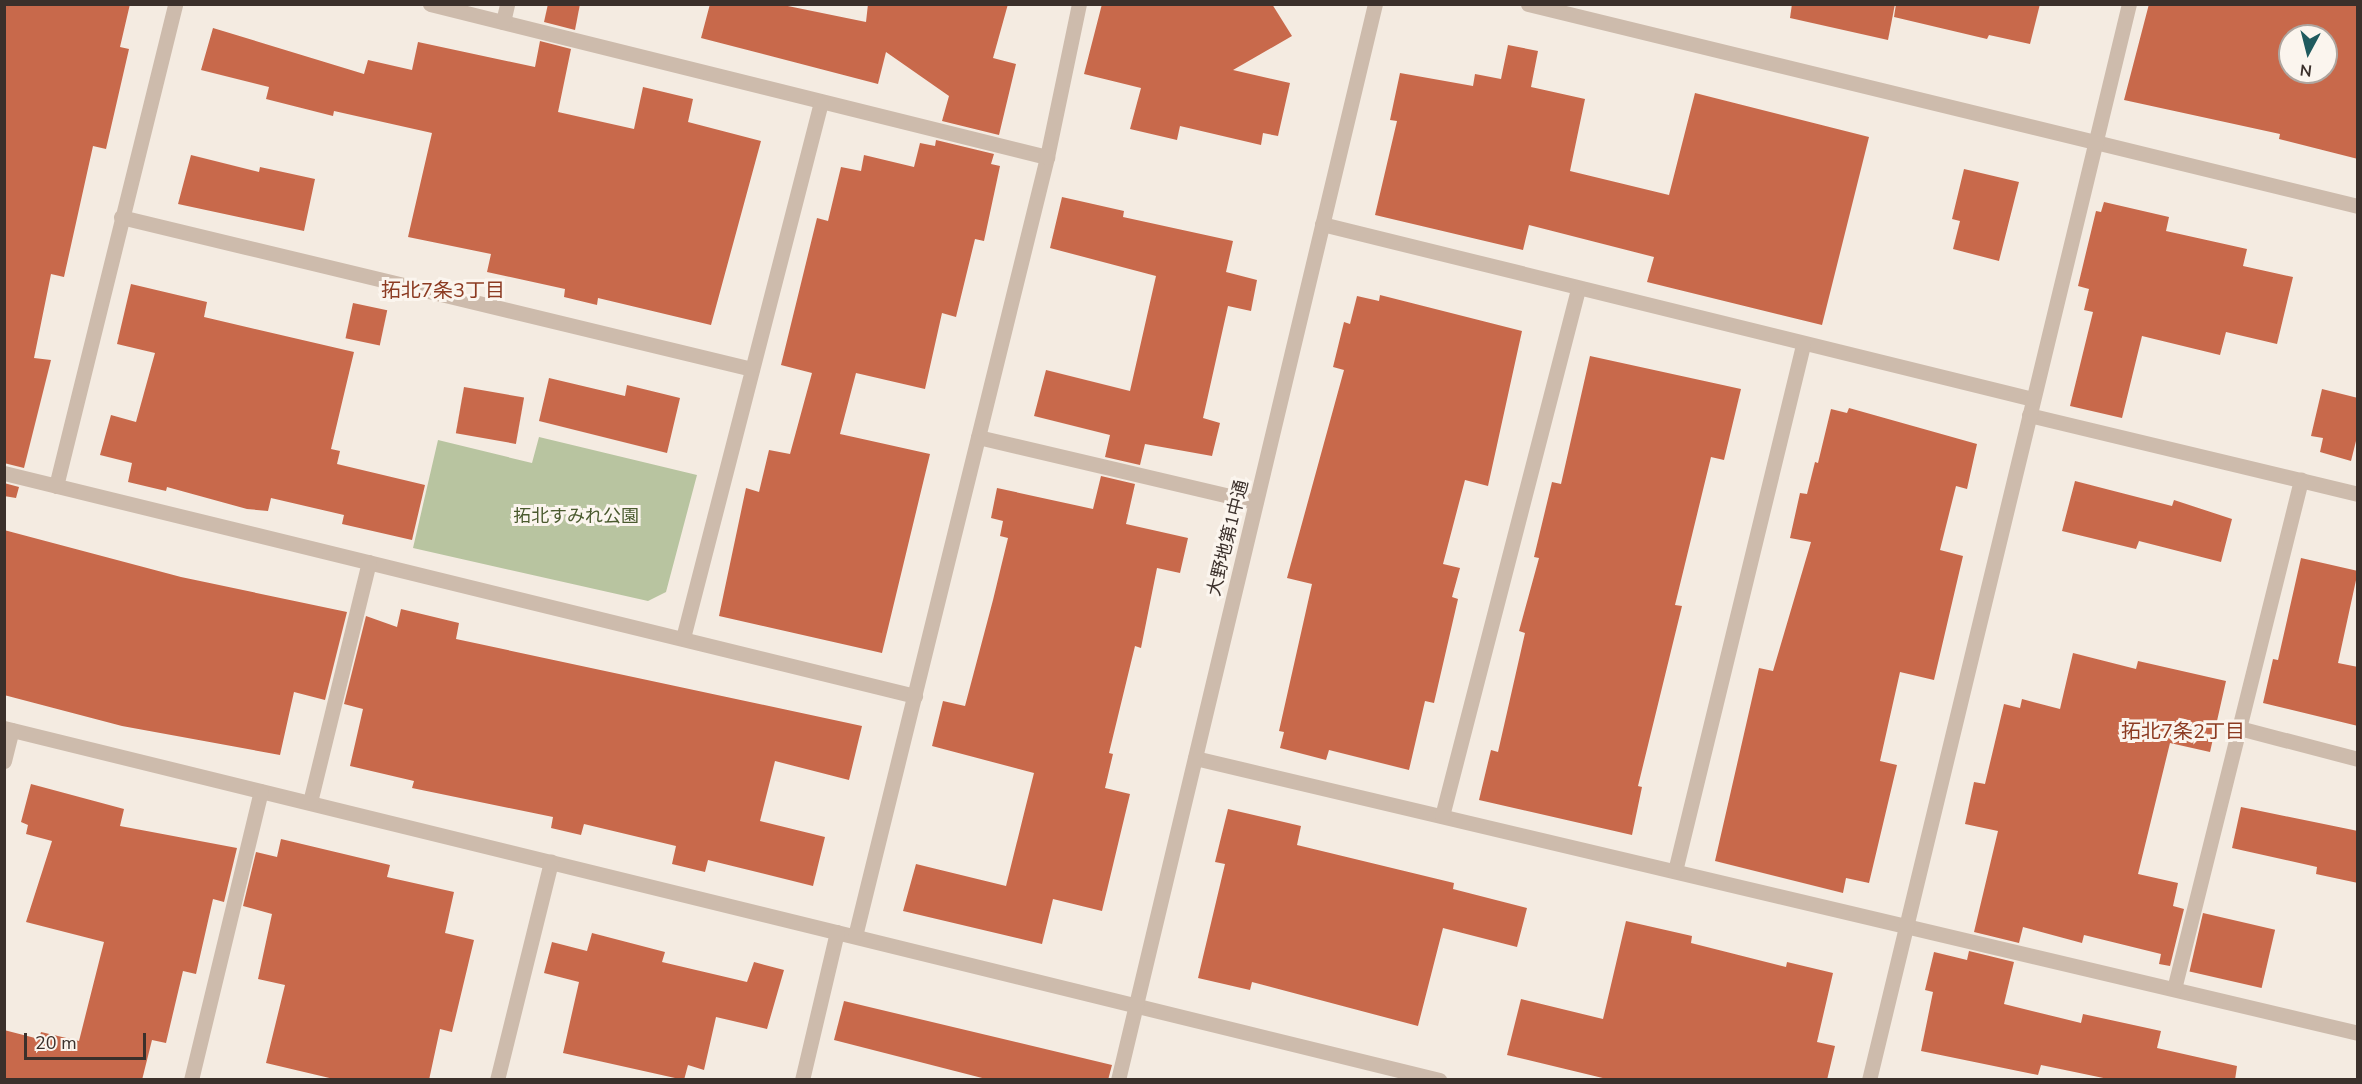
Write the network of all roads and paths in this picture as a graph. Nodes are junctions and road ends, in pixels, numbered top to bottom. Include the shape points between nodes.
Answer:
1 (175, 4) edge
2 (430, 4) edge
3 (507, 4) edge
4 (1079, 4) edge
5 (1375, 4) edge
6 (1528, 4) edge
7 (2129, 4) edge
8 (503, 22) junction
9 (821, 102) junction
10 (2094, 142) junction
11 (1047, 157) junction
12 (2358, 206) edge
13 (121, 217) junction
14 (1323, 224) junction
15 (1578, 289) junction
16 (1803, 345) junction
17 (752, 369) junction
18 (2033, 399) junction
19 (2029, 415) junction
20 (978, 437) junction
21 (4, 473) edge
22 (2301, 480) junction
23 (56, 486) junction
24 (2358, 494) edge
25 (1256, 502) junction
26 (369, 562) junction
27 (683, 638) junction
28 (915, 696) junction
29 (2239, 728) junction
30 (8, 729) edge
31 (1195, 758) junction
32 (2358, 759) edge
33 (4, 761) edge
34 (261, 791) junction
35 (310, 802) junction
36 (1442, 816) junction
37 (551, 862) junction
38 (1675, 871) junction
39 (1906, 925) junction
40 (837, 932) junction
41 (855, 936) junction
42 (2174, 989) junction
43 (1135, 1005) junction
44 (2358, 1033) edge
45 (1397, 1075) edge
46 (191, 1080) edge
47 (497, 1080) edge
48 (802, 1080) edge
49 (1118, 1080) edge
50 (1439, 1080) edge
51 (1869, 1080) edge

1 - 13 street
2 - 8 street
3 - 8 street
4 - 11 street
5 - 14 street, 大野地第1中通
6 - 10 street
7 - 10 street
8 - 9 street
9 - 11 street
9 - 17 street
10 - 12 street
10 - 18 street
11 - 20 street
13 - 17 street
13 - 23 street
14 - 15 street
14 - 25 street, 大野地第1中通
15 - 16 street
15 - 36 street
16 - 18 street
16 - 38 street
17 - 27 street
18 - 19 street
19 - 22 street
19 - 39 street
20 - 25 street
20 - 28 street
21 - 23 street
22 - 24 street
22 - 29 street
23 - 26 street
25 - 31 street, 大野地第1中通
26 - 27 street
26 - 35 street
27 - 28 street
28 - 41 street
29 - 32 street
29 - 42 street
30 - 33 street
30 - 34 street
31 - 36 street
31 - 43 street, 大野地第1中通
34 - 35 street
34 - 46 street
35 - 37 street
36 - 38 street
37 - 40 street
37 - 47 street
38 - 39 street
39 - 42 street
39 - 51 street
40 - 41 street
40 - 48 street
41 - 43 street
42 - 44 street
43 - 45 street
43 - 49 street, 大野地第1中通
45 - 50 street

